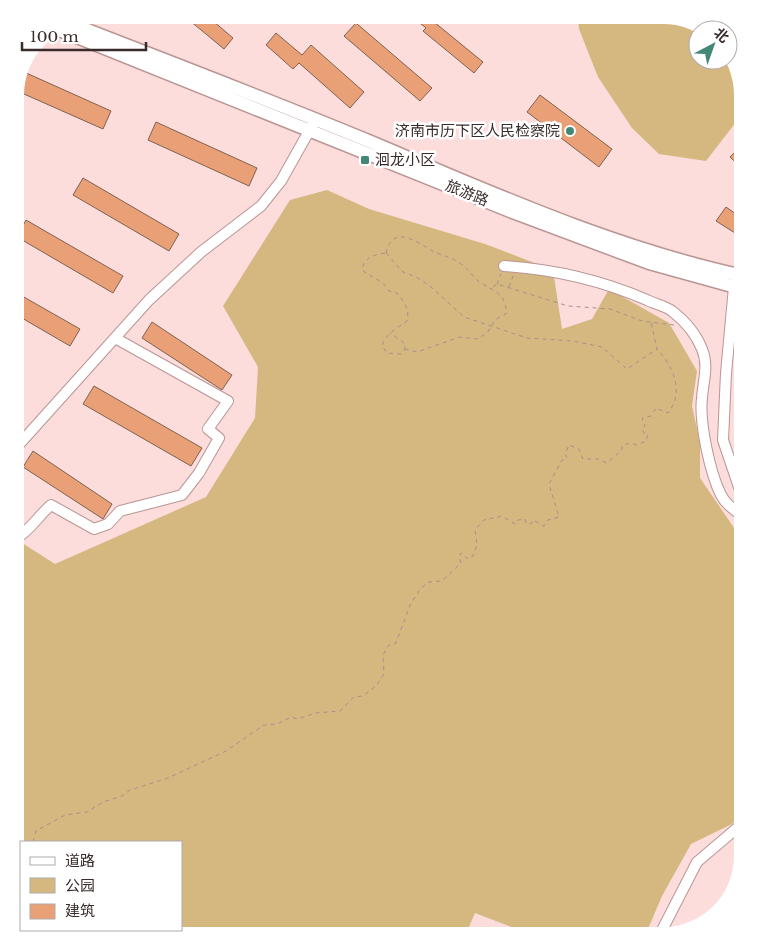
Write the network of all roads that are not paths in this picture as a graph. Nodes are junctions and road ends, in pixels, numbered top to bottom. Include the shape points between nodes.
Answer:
1 (77, 26) edge
2 (64, 31) edge
3 (313, 124) junction
4 (504, 266) dead end
5 (734, 281) edge
6 (734, 317) edge
7 (115, 338) junction
8 (24, 439) edge
9 (734, 472) edge
10 (734, 507) edge
11 (24, 530) edge
12 (734, 831) edge
13 (664, 927) edge

1 - 3 main road, 旅游路
2 - 3 main road, 旅游路
3 - 5 main road, 旅游路 via 649,263
3 - 7 street via 281,180 261,206 201,252 149,300
4 - 10 street via 588,280 627,291 671,311 684,323 704,352 706,374 701,400 705,432 714,476 722,496
6 - 9 street via 726,372 723,440
7 - 8 street
7 - 11 street via 228,401 208,429 219,438 182,495 120,511 108,524 94,528 51,505
12 - 13 street via 697,862

